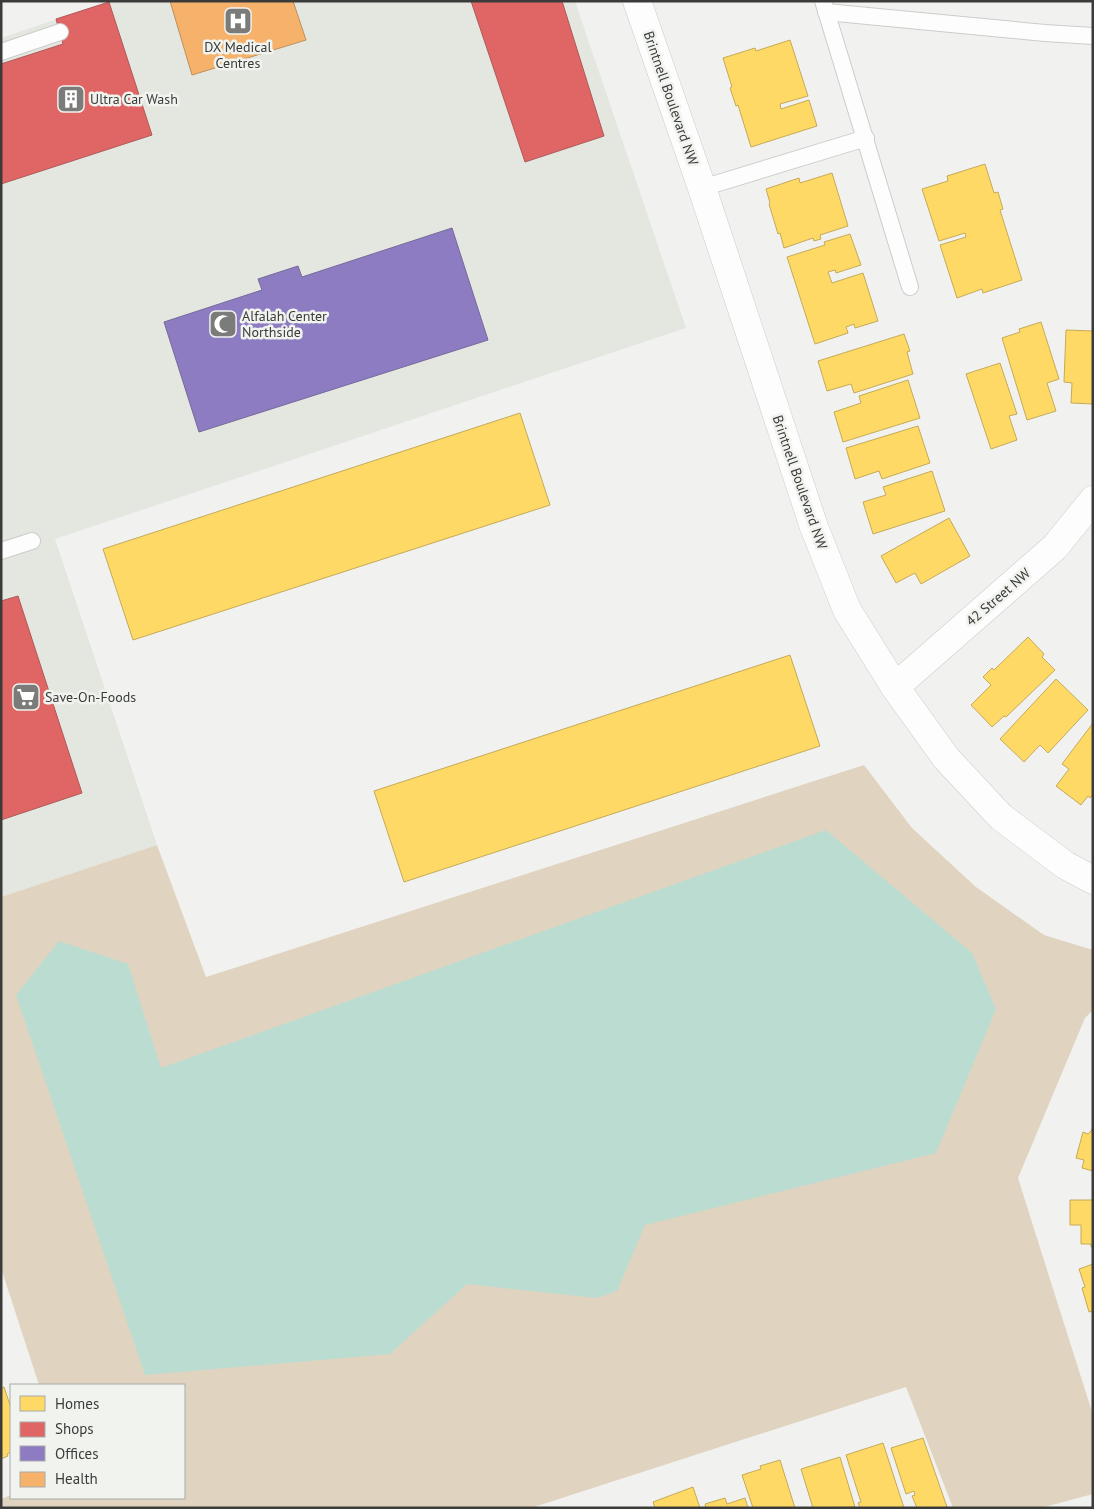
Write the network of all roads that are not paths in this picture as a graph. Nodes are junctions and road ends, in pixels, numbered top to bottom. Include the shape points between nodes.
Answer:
1 (637, 1) edge
2 (824, 7) edge
3 (60, 32) dead end
4 (1093, 36) edge
5 (1, 52) edge
6 (866, 138) junction
7 (702, 188) junction
8 (910, 287) dead end
9 (1093, 500) edge
10 (32, 541) dead end
11 (1, 551) edge
12 (895, 687) junction
13 (1093, 880) edge

1 - 7 street, Brintnell Boulevard NW
2 - 4 lane via 1045,34
2 - 6 lane
3 - 5 lane
6 - 7 lane
6 - 8 lane
7 - 12 street, Brintnell Boulevard NW via 814,527 847,610
9 - 12 street, 42 Street NW via 1055,547
10 - 11 lane
12 - 13 street, Brintnell Boulevard NW via 946,758 1001,817 1065,865

